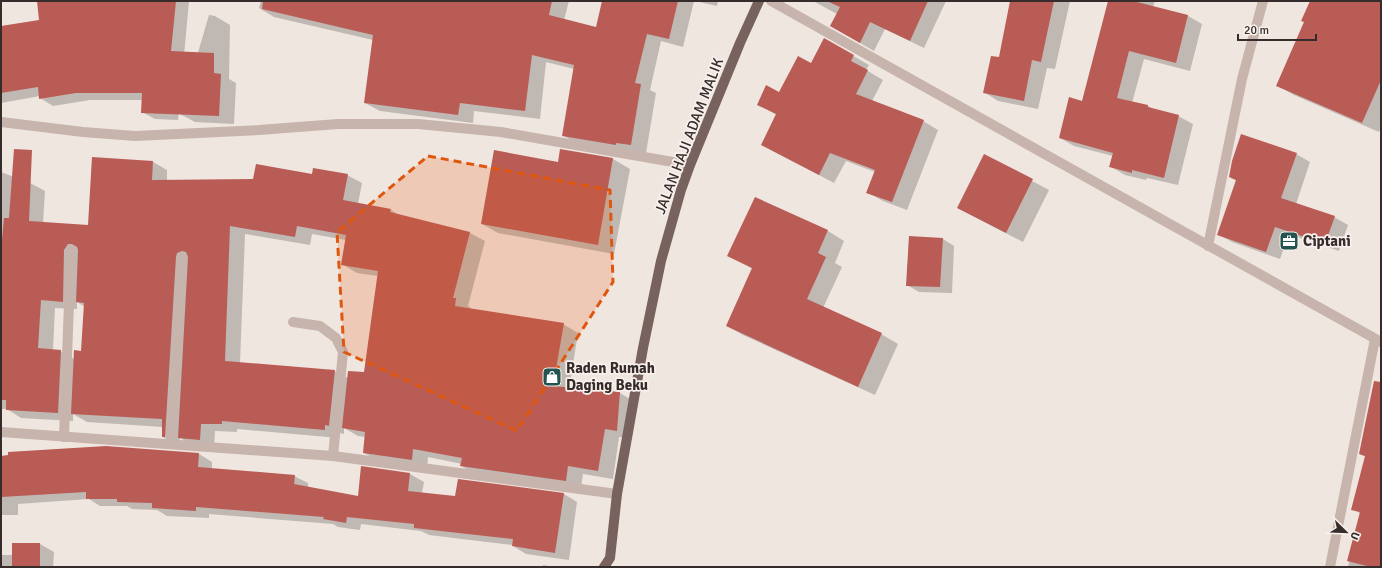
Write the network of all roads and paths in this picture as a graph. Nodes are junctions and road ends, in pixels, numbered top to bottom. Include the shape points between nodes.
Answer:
1 (759, 1) edge
2 (771, 1) edge
3 (1263, 1) edge
4 (1, 122) edge
5 (690, 166) junction
6 (1208, 246) junction
7 (71, 250) dead end
8 (182, 257) dead end
9 (293, 322) dead end
10 (1378, 341) edge
11 (1, 432) edge
12 (64, 437) junction
13 (171, 444) junction
14 (333, 456) junction
15 (617, 494) junction
16 (611, 562) edge
17 (604, 567) edge
18 (1330, 567) edge

1 - 5 main road, JALAN HAJI ADAM MALIK
2 - 6 street
3 - 6 street via 1242,78
4 - 5 street via 135,136 338,124 418,124 501,132
5 - 15 main road, JALAN HAJI ADAM MALIK via 661,261
6 - 10 street
7 - 12 street
8 - 13 street
9 - 14 street via 320,326 336,338 343,352
10 - 18 street
11 - 12 street
12 - 13 street
13 - 14 street
14 - 15 street
15 - 16 main road, JALAN HAJI ADAM MALIK
16 - 17 main road, JALAN HAJI ADAM MALIK

